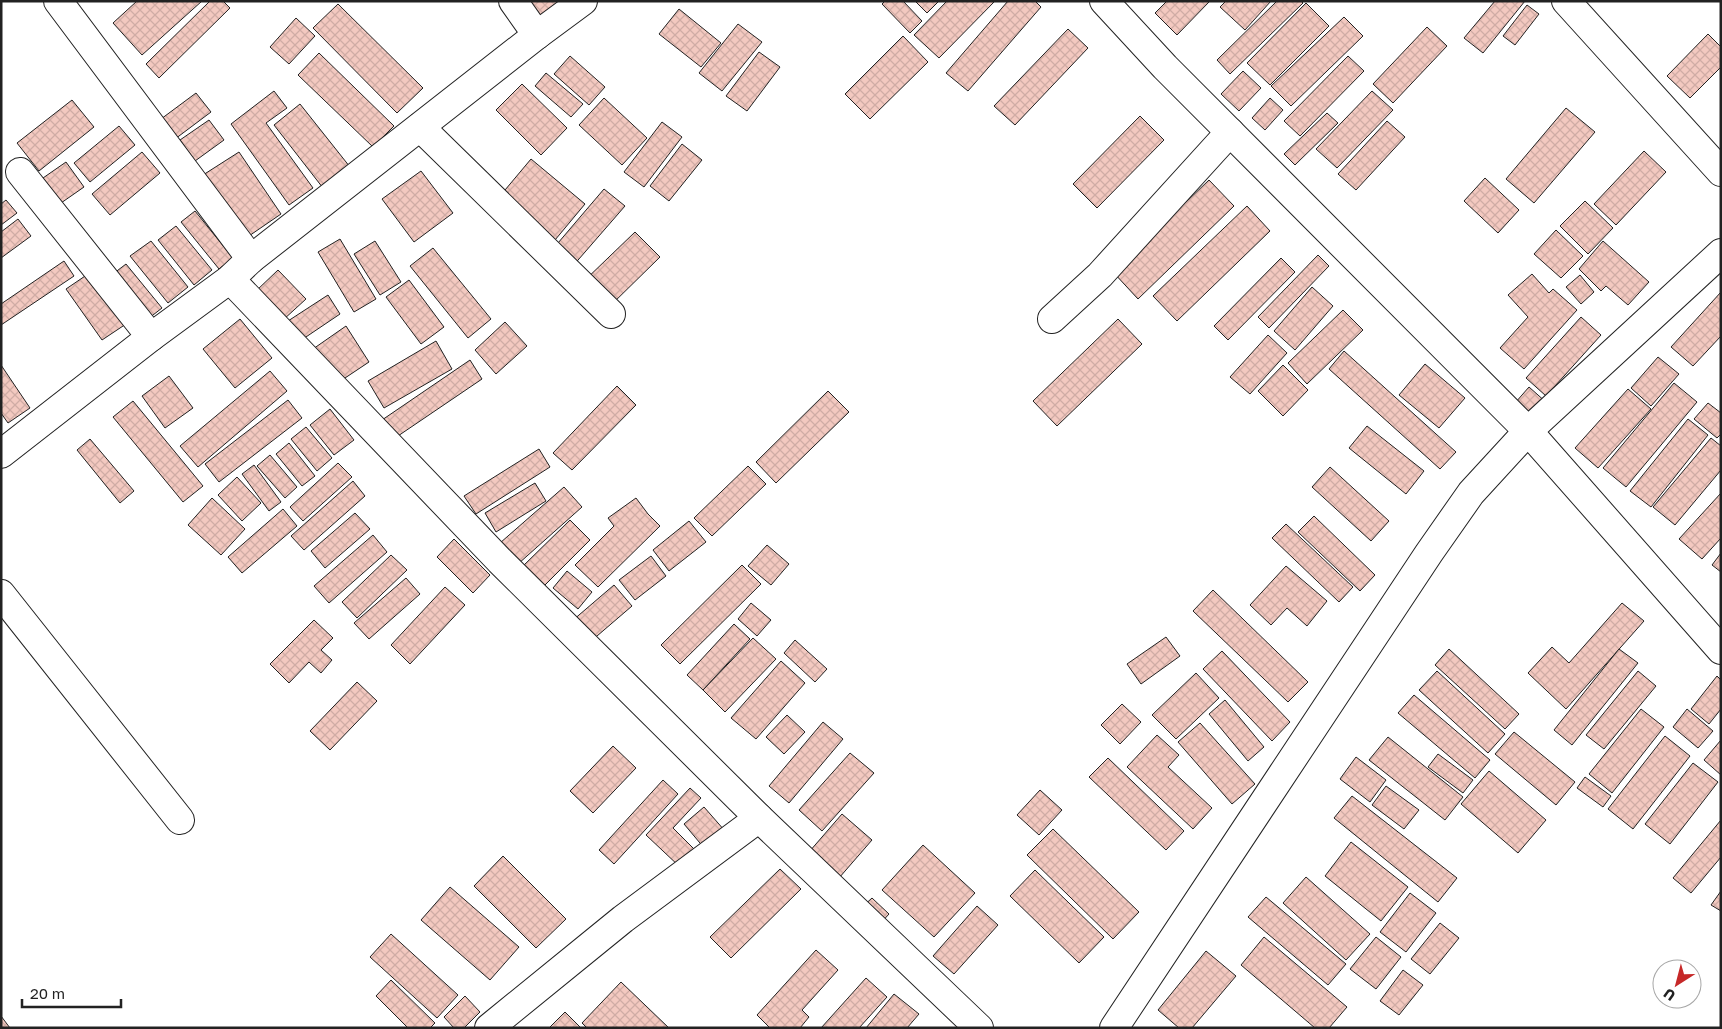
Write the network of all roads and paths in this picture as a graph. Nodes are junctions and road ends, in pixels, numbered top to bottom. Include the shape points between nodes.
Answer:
1 (58, 1) edge
2 (513, 1) edge
3 (583, 1) edge
4 (1104, 1) edge
5 (1566, 1) edge
6 (537, 35) junction
7 (420, 127) junction
8 (1230, 132) junction
9 (20, 172) dead end
10 (1721, 172) edge
11 (1721, 254) edge
12 (251, 259) junction
13 (230, 278) junction
14 (611, 314) dead end
15 (1052, 319) dead end
16 (151, 337) junction
17 (1528, 431) junction
18 (1, 454) edge
19 (1, 594) edge
20 (1721, 650) edge
21 (759, 818) junction
22 (180, 820) dead end
23 (490, 1028) edge
24 (978, 1028) edge
25 (1114, 1028) edge

1 - 12 street
2 - 6 street
3 - 6 street
4 - 8 street
5 - 10 street
6 - 7 street
7 - 12 street
7 - 14 street
8 - 15 street via 1100,275
8 - 17 street
9 - 16 street
11 - 17 street
12 - 13 street
13 - 16 street
13 - 21 street via 500,561
16 - 18 street
17 - 20 street
17 - 25 street via 1472,493 1429,553
19 - 22 street
21 - 23 street via 623,919
21 - 24 street

